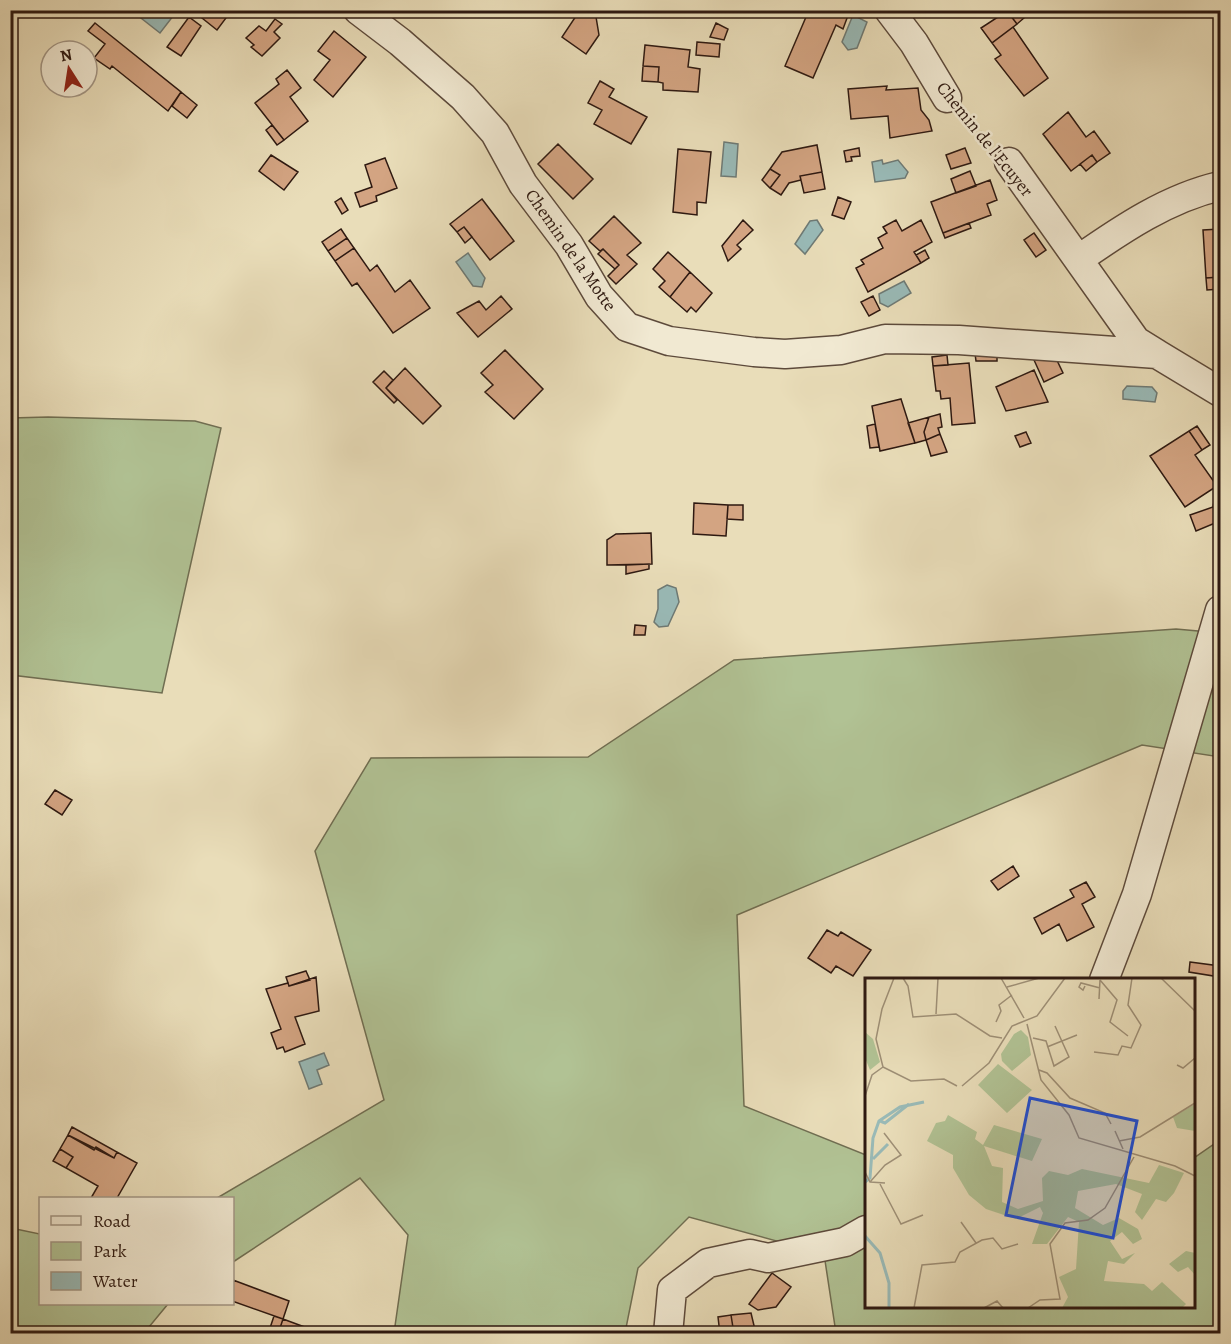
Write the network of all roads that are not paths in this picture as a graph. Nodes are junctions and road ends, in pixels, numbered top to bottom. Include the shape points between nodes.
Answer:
1 (358, 10) edge
2 (889, 10) edge
3 (947, 98) road end
4 (1009, 162) road end
5 (1221, 186) edge
6 (1071, 248) junction
7 (1157, 354) junction
8 (1221, 392) edge
9 (1221, 610) edge
10 (1105, 978) edge
11 (865, 1231) edge
12 (668, 1334) edge

1 - 7 street, Chemin de la Motte via 463,97 495,133 524,184 570,244 599,296 627,327 669,340 784,354 841,351 885,339 959,340
2 - 3 street, Chemin de l'Ecuyer
4 - 6 street, Chemin de l'Ecuyer
5 - 6 street via 1203,190
6 - 7 street, Chemin de l'Ecuyer via 1136,341
7 - 8 street, Chemin de l'Ecuyer
9 - 10 street via 1137,894
11 - 12 street via 845,1242 768,1258 750,1254 708,1263 672,1290

